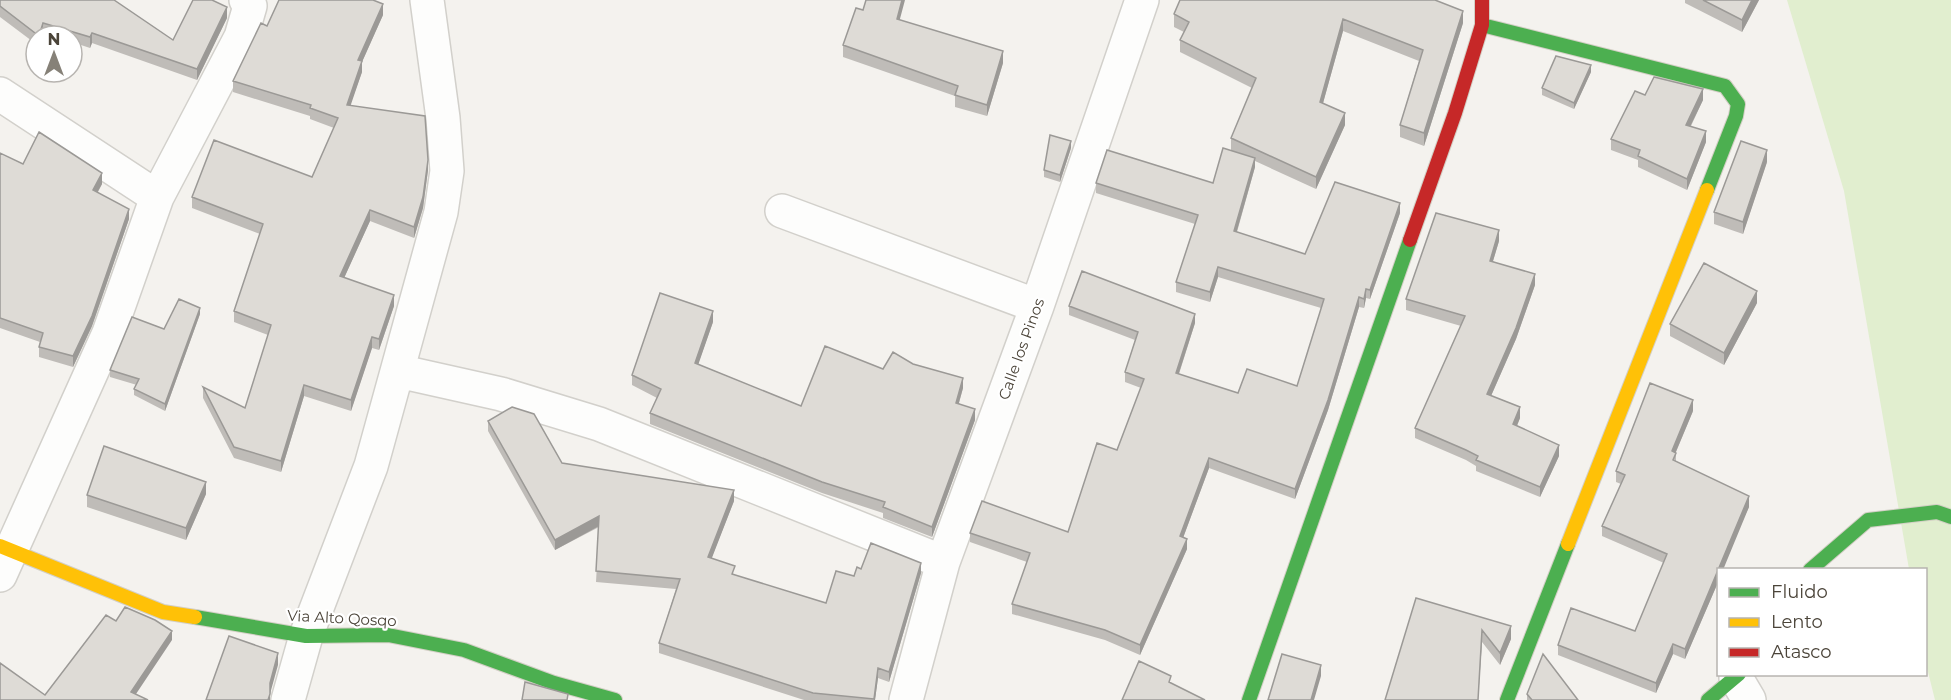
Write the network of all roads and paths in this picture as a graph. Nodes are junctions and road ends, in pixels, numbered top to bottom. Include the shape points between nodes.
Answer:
1 (246, 0) edge
2 (427, 0) edge
3 (1142, 0) edge
4 (1482, 0) edge
5 (1482, 25) junction
6 (0, 94) edge
7 (157, 197) junction
8 (782, 211) dead end
9 (1037, 306) junction
10 (398, 371) junction
11 (1951, 517) edge
12 (4, 558) edge
13 (943, 562) junction
14 (1811, 568) edge
15 (306, 636) junction
16 (1740, 688) edge
17 (288, 700) edge
18 (615, 700) edge
19 (906, 700) edge
20 (1249, 700) edge
21 (1507, 700) edge
22 (1708, 700) edge

1 - 7 street via 250,6 241,37
2 - 10 street via 447,171 441,212
3 - 9 street, Calle los Pinos
4 - 5 street
5 - 20 street via 1455,113
5 - 21 street via 1725,87 1738,104
6 - 7 street
7 - 12 street via 109,333
8 - 9 street
9 - 13 street, Calle los Pinos
10 - 13 street via 501,394 599,424
10 - 15 street via 370,466
11 - 14 street via 1937,512 1868,520
12 - 15 street, Via Alto Qosqo via 163,612
13 - 19 street, Calle los Pinos
15 - 17 street
15 - 18 street, Via Alto Qosqo via 388,635 464,650 554,683
16 - 22 street

